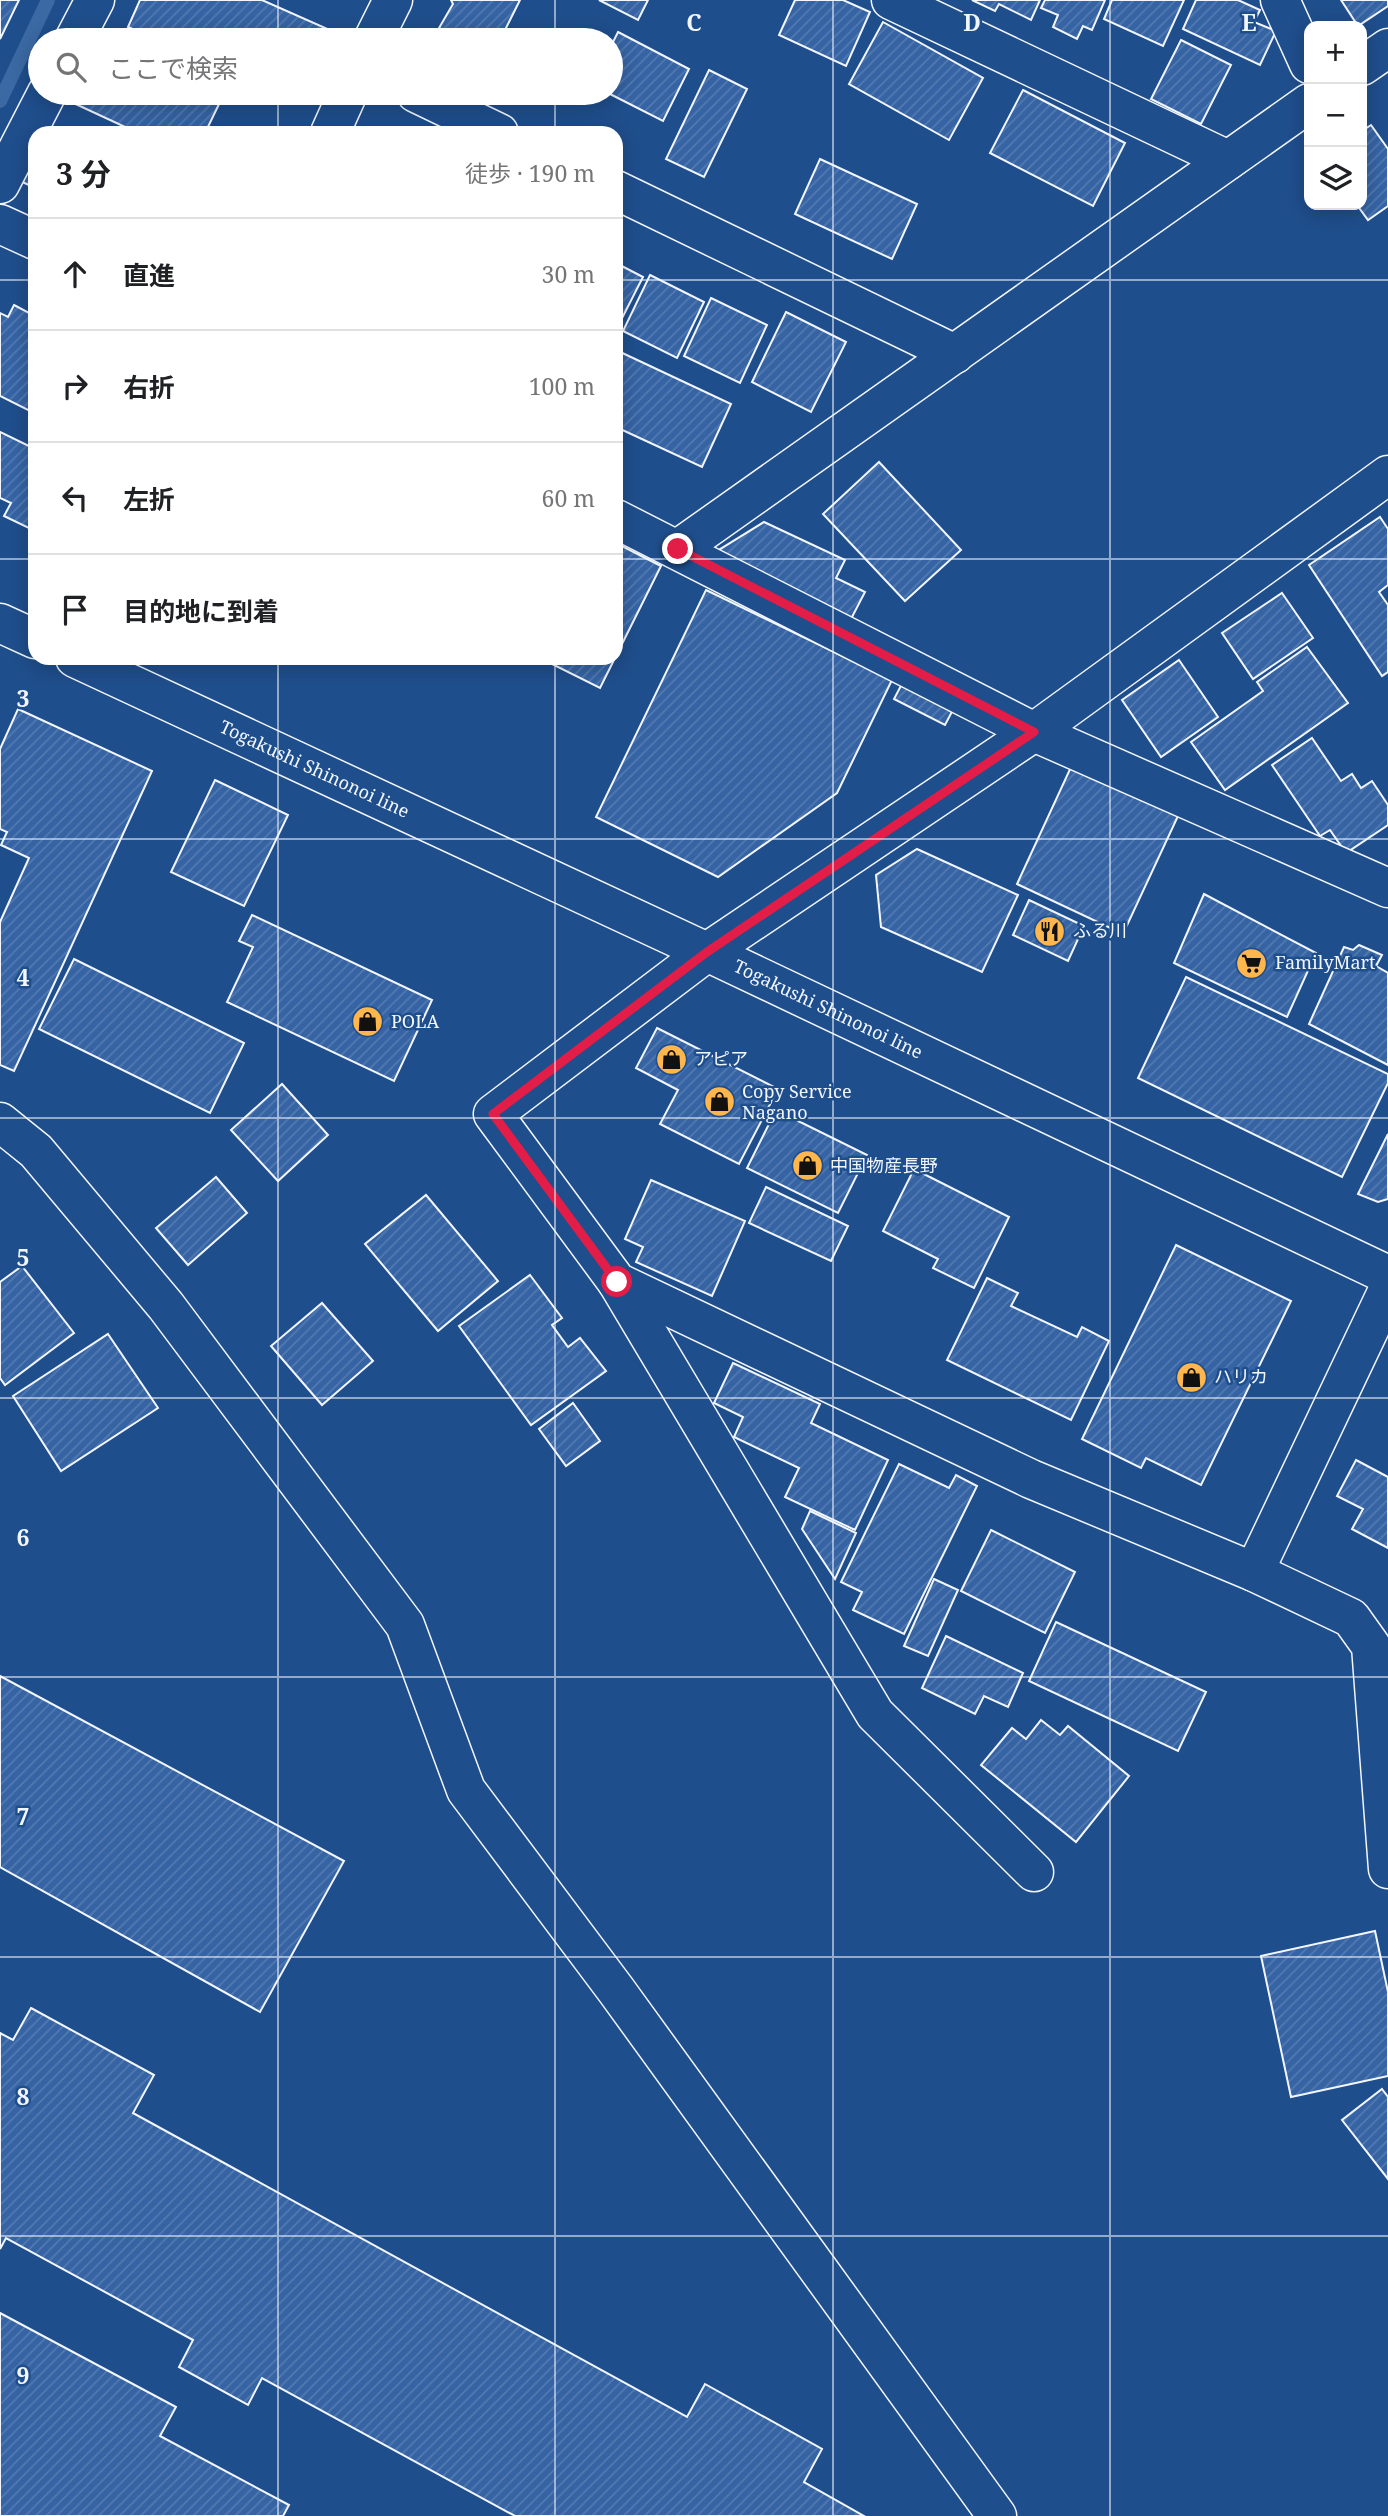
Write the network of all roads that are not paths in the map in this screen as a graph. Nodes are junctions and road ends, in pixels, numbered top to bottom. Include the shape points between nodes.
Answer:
1 (95, 0) edge
2 (393, 0) edge
3 (891, 0) edge
4 (1280, 0) edge
5 (80, 28) edge
6 (379, 28) edge
7 (1388, 48) edge
8 (1304, 53) edge
9 (1367, 63) edge
10 (41, 105) edge
11 (343, 105) edge
12 (441, 105) edge
13 (1304, 107) edge
14 (30, 126) edge
15 (333, 126) edge
16 (484, 126) edge
17 (28, 130) edge
18 (1228, 160) junction
19 (0, 184) edge
20 (623, 193) edge
21 (0, 224) edge
22 (28, 237) edge
23 (955, 354) junction
24 (1388, 475) edge
25 (623, 522) edge
26 (678, 549) junction
27 (0, 623) edge
28 (28, 636) edge
29 (90, 665) edge
30 (1034, 732) junction
31 (1385, 882) edge
32 (707, 952) junction
33 (0, 1122) edge
34 (1388, 1275) edge
35 (617, 1282) junction
36 (1388, 1290) edge
37 (1254, 1572) junction
38 (1388, 1869) edge
39 (1034, 1872) dead end
40 (997, 2516) edge

1 - 5 street
2 - 6 street
3 - 18 street
4 - 8 street
7 - 9 street
10 - 14 street
11 - 15 street
12 - 16 street
13 - 18 street
17 - 19 street
18 - 23 street
20 - 23 street
21 - 22 street
23 - 26 street
24 - 30 street
25 - 26 street
26 - 30 street
27 - 28 street
29 - 32 street, Togakushi Shinonoi line
30 - 31 street
30 - 32 street
32 - 34 street, Togakushi Shinonoi line
32 - 35 street via 493,1114
33 - 40 street via 36,1150 166,1306 405,1625 466,1790
35 - 37 street via 1031,1479
35 - 39 street via 875,1714
36 - 37 street
37 - 38 street via 1351,1618 1371,1646

